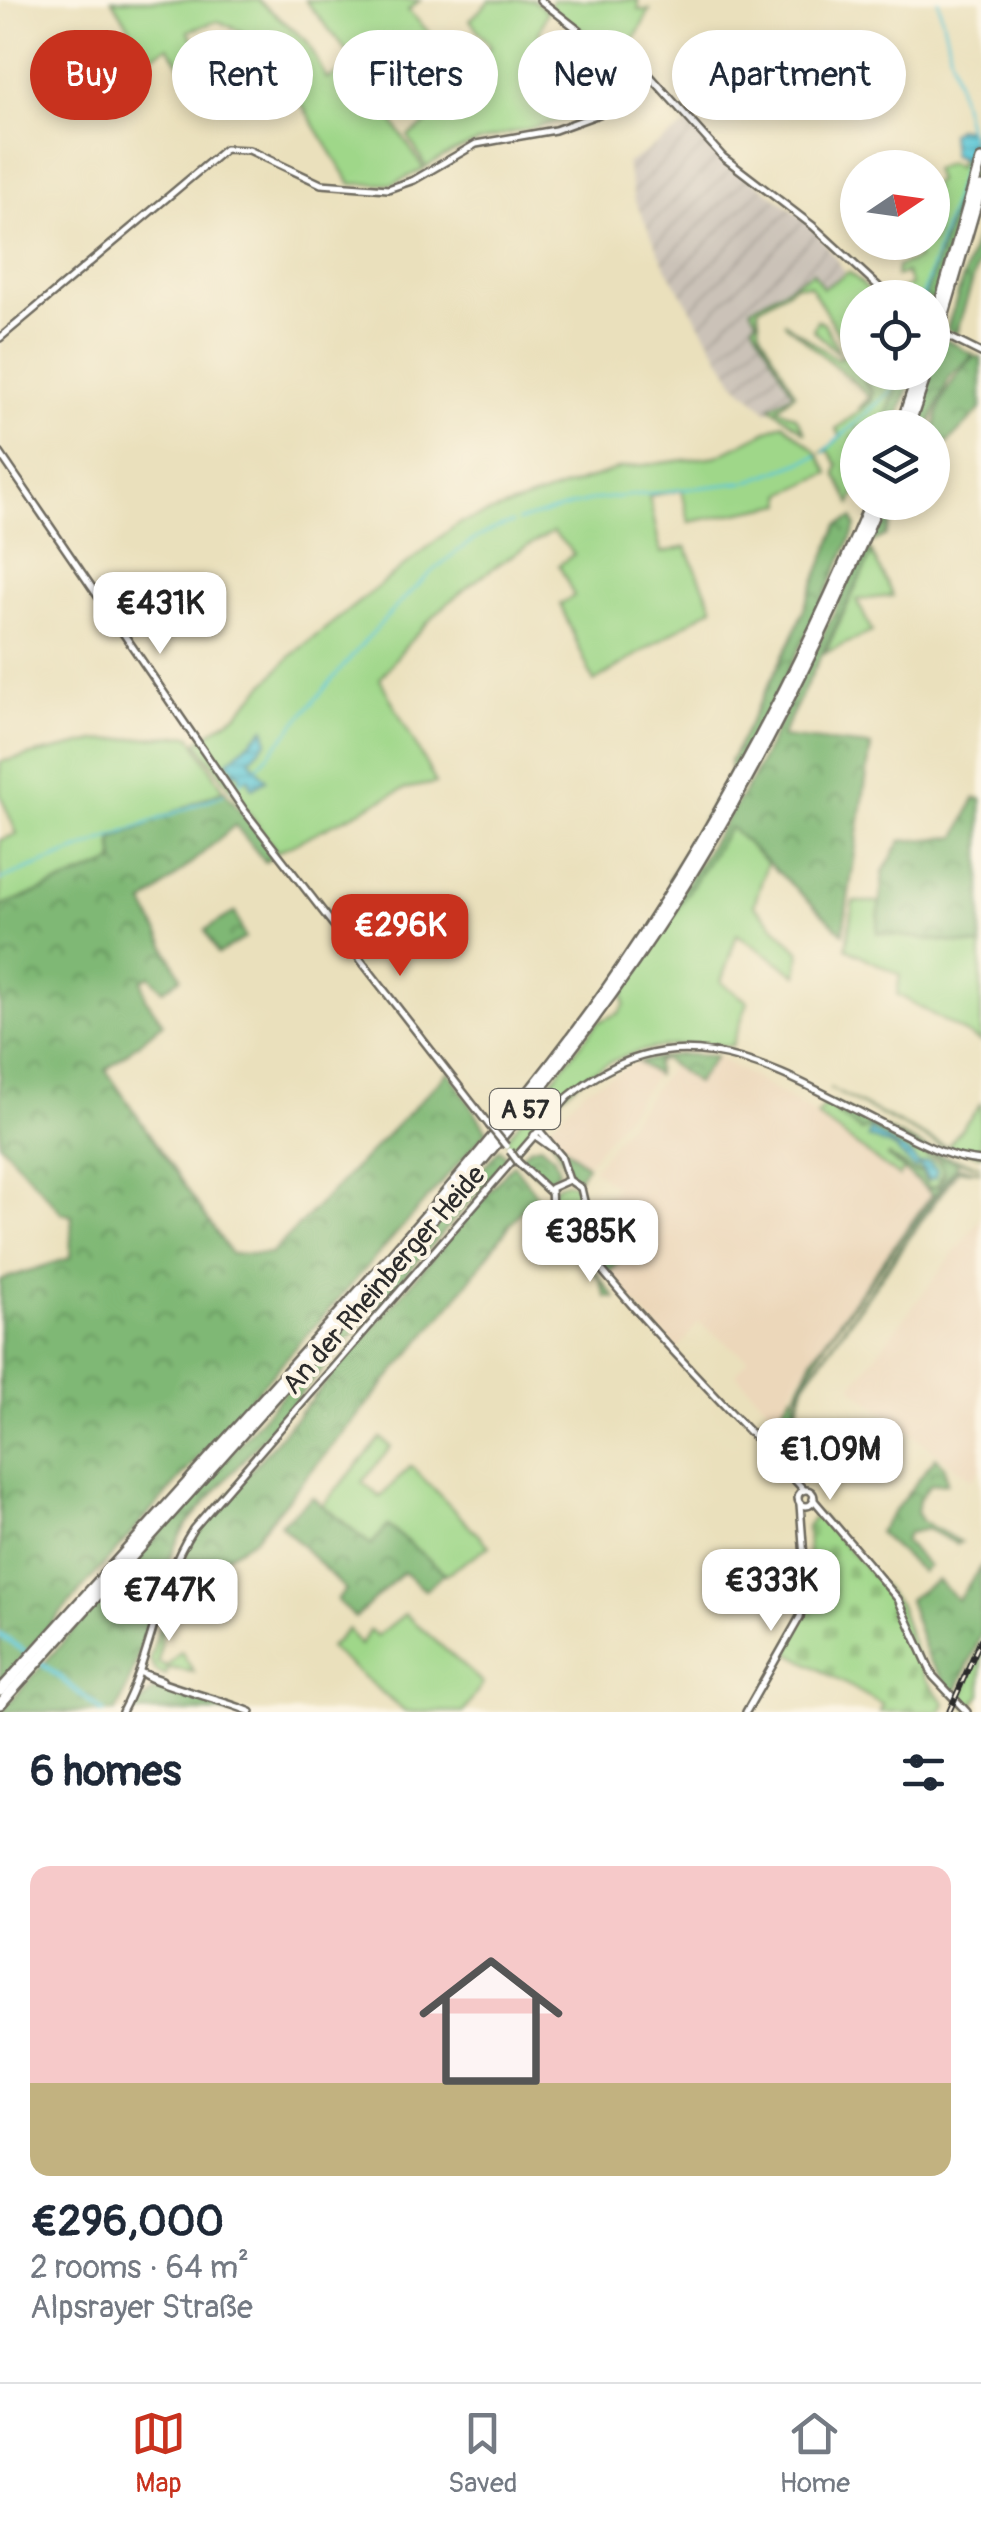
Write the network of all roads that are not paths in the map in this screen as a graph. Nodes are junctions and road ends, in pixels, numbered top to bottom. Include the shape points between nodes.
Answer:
1 (540, 0) edge
2 (583, 30) edge
3 (652, 78) edge
4 (583, 120) edge
5 (981, 160) edge
6 (981, 187) edge
7 (871, 280) edge
8 (947, 280) edge
9 (950, 293) edge
10 (0, 338) edge
11 (950, 338) edge
12 (981, 353) edge
13 (0, 453) edge
14 (863, 520) edge
15 (871, 520) edge
16 (536, 1132) junction
17 (981, 1161) edge
18 (566, 1180) junction
19 (549, 1192) junction
20 (566, 1216) junction
21 (801, 1492) junction
22 (807, 1503) junction
23 (56, 1637) junction
24 (28, 1667) junction
25 (142, 1673) junction
26 (152, 1680) junction
27 (166, 1682) junction
28 (0, 1691) edge
29 (132, 1693) junction
30 (0, 1704) edge
31 (122, 1712) edge
32 (251, 1712) edge
33 (746, 1712) edge
34 (967, 1712) edge

1 - 2 street
3 - 7 street via 723,157
4 - 10 street via 476,144 388,189 321,184 249,150 225,150
5 - 8 highway
6 - 9 highway
11 - 12 street
13 - 19 street, bridge via 244,810 518,1162
14 - 23 highway, A 57 via 817,627 733,789 566,1045 426,1216
15 - 23 highway, A 57 via 795,690 740,793 562,1062 421,1233
16 - 17 street, An der Rheinberger Heide via 568,1096 604,1070 665,1050 708,1049 775,1069 943,1153
16 - 18 street via 557,1154
16 - 25 street, An der Rheinberger Heide via 193,1529 166,1581
18 - 19 street
18 - 20 street via 581,1188 584,1201
19 - 20 street via 550,1207
20 - 21 street via 636,1316 696,1372
21 - 22 street
21 - 22 street
22 - 33 street via 800,1616
22 - 34 street via 824,1511 898,1599 933,1676
23 - 24 highway, A 57
24 - 28 highway, A 57
24 - 30 highway, A 57
25 - 26 street
25 - 27 street
25 - 29 street, An der Rheinberger Heide
26 - 27 street
26 - 29 street
27 - 32 street
29 - 31 street, An der Rheinberger Heide

